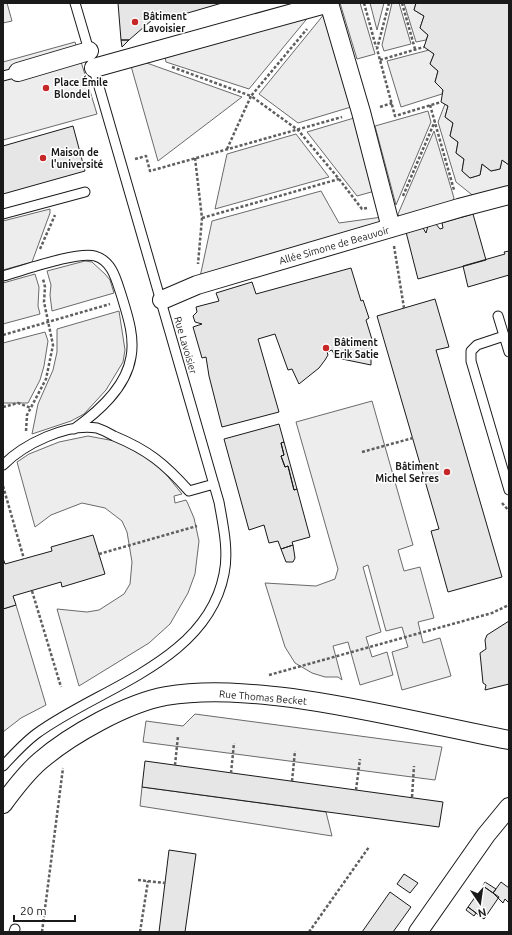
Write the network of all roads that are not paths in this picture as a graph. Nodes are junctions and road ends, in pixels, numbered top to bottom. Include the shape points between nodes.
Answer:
1 (75, 3) edge
2 (329, 3) edge
3 (89, 51) junction
4 (94, 68) junction
5 (11, 74) edge
6 (85, 192) dead end
7 (509, 195) edge
8 (3, 214) edge
9 (391, 228) junction
10 (3, 276) edge
11 (162, 300) junction
12 (498, 316) dead end
13 (504, 336) junction
14 (509, 352) edge
15 (74, 429) junction
16 (3, 464) edge
17 (214, 484) junction
18 (509, 490) edge
19 (509, 740) edge
20 (3, 766) edge
21 (3, 804) edge
22 (509, 807) edge
23 (418, 932) edge

1 - 3 lane, Rue Lavoisier
2 - 4 street
2 - 9 street
3 - 4 lane, Rue Lavoisier
3 - 5 street
4 - 11 lane, Rue Lavoisier
6 - 8 lane
7 - 9 street, Allée Simone de Beauvoir
9 - 11 street, Allée Simone de Beauvoir via 196,285
10 - 15 lane via 75,256 93,255 104,260 116,278 131,329 132,357 114,393 93,416
11 - 17 lane, Rue Lavoisier
12 - 13 lane
13 - 14 lane
13 - 18 lane via 477,345 471,351 471,361
15 - 16 lane via 29,445
15 - 17 lane via 97,428 131,443 168,467 189,491
17 - 20 lane, Rue Lavoisier via 225,549 225,573 213,606 201,624 188,638 148,670 35,734
19 - 21 street, Rue Thomas Becket via 326,703 243,693 173,695 146,700 116,713 67,742 40,761 17,784
22 - 23 street

